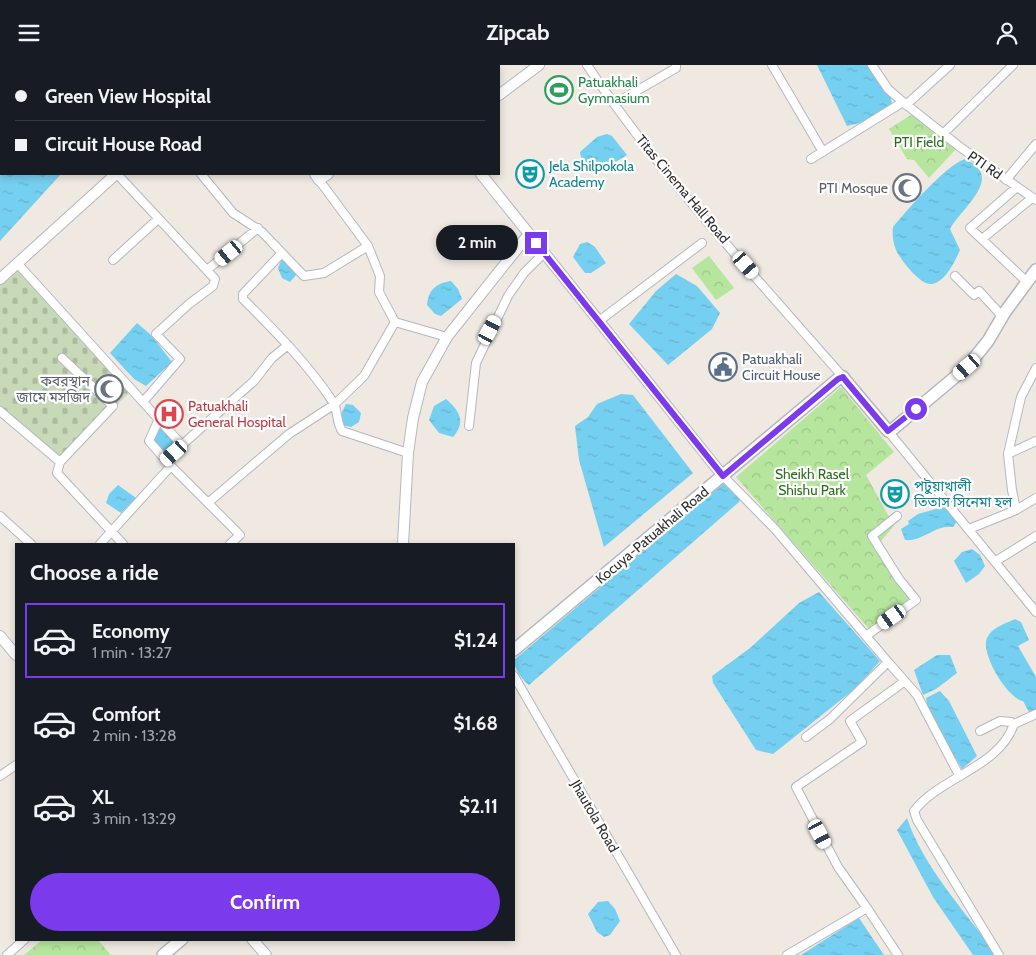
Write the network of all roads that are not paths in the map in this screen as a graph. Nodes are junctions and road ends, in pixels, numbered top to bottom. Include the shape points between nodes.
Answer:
1 (539, 65) edge
2 (587, 65) edge
3 (676, 65) edge
4 (772, 65) edge
5 (872, 65) edge
6 (950, 65) edge
7 (1013, 65) edge
8 (500, 94) edge
9 (614, 104) junction
10 (904, 104) junction
11 (944, 134) junction
12 (1036, 144) edge
13 (823, 152) junction
14 (812, 159) dead end
15 (115, 175) edge
16 (117, 175) edge
17 (202, 175) edge
18 (482, 175) edge
19 (321, 176) edge
20 (1006, 180) junction
21 (1016, 187) junction
22 (1034, 199) edge
23 (158, 219) junction
24 (258, 228) junction
25 (528, 235) junction
26 (982, 239) junction
27 (702, 243) dead end
28 (368, 246) junction
29 (545, 252) junction
30 (281, 254) junction
31 (113, 259) dead end
32 (18, 264) junction
33 (207, 270) junction
34 (1036, 270) edge
35 (955, 276) dead end
36 (0, 279) edge
37 (1027, 282) junction
38 (1002, 316) junction
39 (599, 321) junction
40 (395, 322) junction
41 (447, 337) junction
42 (288, 345) junction
43 (62, 359) dead end
44 (1036, 368) edge
45 (843, 377) junction
46 (143, 402) junction
47 (335, 404) junction
48 (0, 411) edge
49 (159, 419) junction
50 (469, 426) dead end
51 (888, 431) junction
52 (1036, 441) edge
53 (182, 445) junction
54 (408, 453) junction
55 (1008, 454) junction
56 (60, 461) junction
57 (168, 463) junction
58 (723, 476) junction
59 (1036, 498) edge
60 (209, 502) junction
61 (1016, 510) junction
62 (0, 516) edge
63 (897, 517) dead end
64 (969, 529) junction
65 (111, 530) junction
66 (1036, 536) edge
67 (30, 543) edge
68 (101, 543) edge
69 (122, 543) edge
70 (231, 543) edge
71 (403, 543) edge
72 (996, 561) junction
73 (1033, 602) edge
74 (1036, 613) edge
75 (0, 636) edge
76 (866, 636) junction
77 (14, 649) edge
78 (515, 649) edge
79 (888, 662) junction
80 (515, 678) edge
81 (904, 681) junction
82 (1036, 714) edge
83 (1014, 725) junction
84 (980, 731) dead end
85 (806, 737) dead end
86 (15, 766) edge
87 (959, 775) junction
88 (0, 776) edge
89 (867, 909) junction
90 (23, 941) edge
91 (180, 941) edge
92 (254, 941) edge
93 (7, 955) edge
94 (163, 955) edge
95 (266, 955) edge
96 (676, 955) edge
97 (787, 955) edge
98 (898, 955) edge
99 (999, 955) edge

1 - 8 street
2 - 9 street, Titas Cinema Hall Road
3 - 9 street via 664,76
4 - 13 street
5 - 10 street, PTI Rd via 888,89
6 - 10 street
7 - 11 street
9 - 45 street, Titas Cinema Hall Road via 728,244
10 - 11 street, PTI Rd
10 - 13 street
11 - 20 street, PTI Rd
12 - 20 street
13 - 14 street
15 - 32 street
16 - 23 street
17 - 24 street via 233,213
18 - 25 street
19 - 28 street
20 - 21 street, PTI Rd
21 - 22 street, PTI Rd
21 - 26 street via 970,228
22 - 26 street
23 - 31 street
23 - 33 street
24 - 30 street
24 - 33 street
25 - 29 street
25 - 41 street
26 - 37 street
27 - 39 street
28 - 30 street via 314,276 304,276
28 - 40 street via 380,276 379,292
29 - 39 street
29 - 50 street via 524,273 508,296 476,363
30 - 42 street via 242,297
32 - 36 street
32 - 46 street
33 - 46 street via 216,279 213,287 156,334 180,359
34 - 37 main road
35 - 38 street via 974,295 979,291
37 - 38 main road
38 - 51 main road via 988,341 967,367
39 - 58 street
40 - 41 street
40 - 47 street via 364,376
41 - 54 street via 422,382
42 - 47 street
42 - 53 street via 272,358 254,381
43 - 56 street via 113,406
44 - 55 street via 1021,397
45 - 51 main road
45 - 58 main road, Kocuya-Patuakhali Road
46 - 49 street
47 - 54 street via 337,423 342,431
47 - 60 street via 289,434
48 - 56 street
49 - 53 street
49 - 57 street via 150,441
51 - 64 street
52 - 55 street
53 - 57 street
54 - 71 street
55 - 61 street
56 - 65 street via 57,473
57 - 60 street
57 - 65 street
58 - 76 street via 776,529
58 - 78 main road, Kocuya-Patuakhali Road
59 - 61 street
60 - 70 street via 240,535
61 - 64 street
62 - 67 street
63 - 76 street via 872,536 898,579 916,601
64 - 72 street
65 - 68 street
65 - 69 street
66 - 72 street
72 - 73 street
73 - 74 street
75 - 77 street
76 - 79 street
79 - 81 street
79 - 85 street via 830,719
80 - 96 street, Jhautola Road
81 - 87 street via 917,695
81 - 89 street via 850,721 862,742 796,787 838,867
82 - 83 street
83 - 84 street via 1000,721
83 - 87 street via 1008,737 984,760
86 - 88 street
87 - 99 street via 914,811
89 - 97 street
89 - 98 street
90 - 93 street
91 - 94 main road
92 - 95 street

